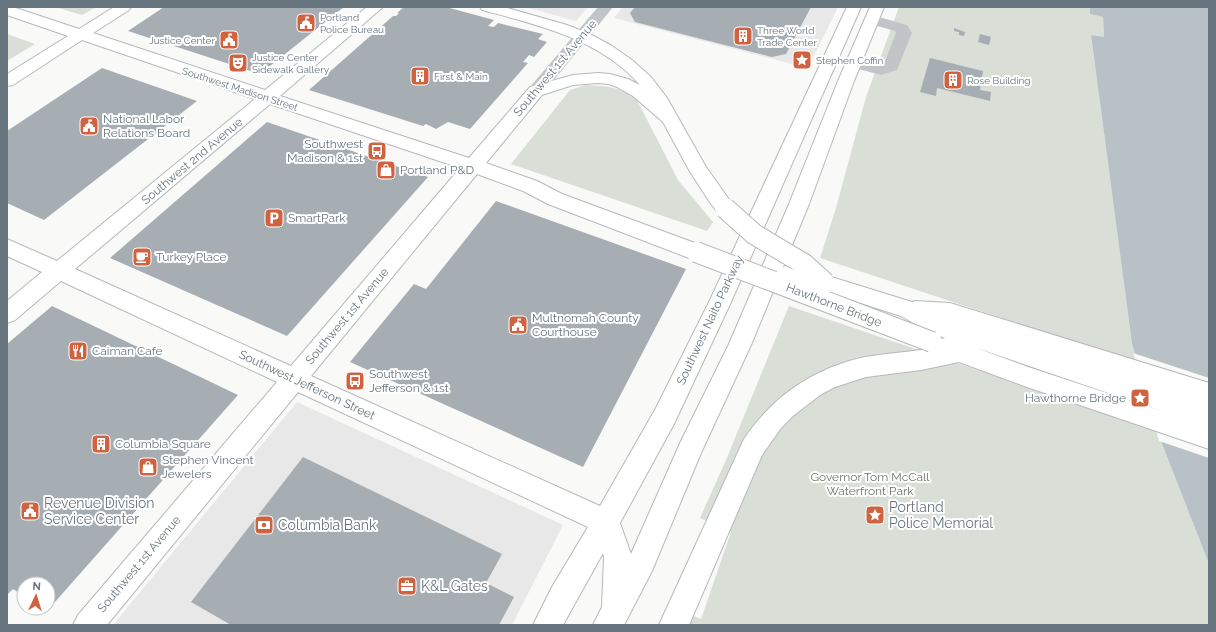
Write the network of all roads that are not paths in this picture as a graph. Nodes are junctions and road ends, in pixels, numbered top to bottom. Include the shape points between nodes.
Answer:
1 (124, 7) edge
2 (376, 7) edge
3 (487, 7) edge
4 (606, 7) edge
5 (854, 7) edge
6 (7, 10) edge
7 (874, 13) edge
8 (80, 35) junction
9 (580, 36) junction
10 (853, 63) junction
11 (7, 81) edge
12 (536, 91) junction
13 (267, 98) junction
14 (670, 118) junction
15 (472, 167) junction
16 (7, 247) edge
17 (698, 248) junction
18 (59, 271) junction
19 (826, 283) junction
20 (908, 310) junction
21 (7, 314) edge
22 (960, 352) junction
23 (294, 379) junction
24 (1209, 394) edge
25 (1209, 416) edge
26 (1209, 438) edge
27 (606, 522) junction
28 (611, 617) edge
29 (88, 625) edge
30 (548, 625) edge
31 (674, 625) edge

1 - 8 main road
2 - 13 main road, Southwest 2nd Avenue
3 - 9 main road, Hawthorne Bridge
4 - 9 street, Southwest 1st Avenue
5 - 27 main road, Southwest Naito Parkway via 720,302 665,416
6 - 8 main road, Southwest Madison Street
7 - 10 main road
7 - 10 street via 902,28 904,33 891,67 881,70
8 - 11 main road
8 - 13 main road, Southwest Madison Street
9 - 12 street, Southwest 1st Avenue
9 - 14 main road, Hawthorne Bridge via 608,49 631,66 650,86
10 - 28 main road via 799,204 740,346 690,449 642,561
12 - 14 main road via 576,79 609,79 635,89
12 - 15 main road, Southwest 1st Avenue
13 - 15 main road, Southwest Madison Street
13 - 18 main road, Southwest 2nd Avenue
14 - 19 main road, Hawthorne Bridge, bridge via 702,177 725,208 754,234 804,264
15 - 17 main road, Hawthorne Bridge via 530,186 555,199
15 - 23 main road, Southwest 1st Avenue
16 - 18 main road, Southwest Jefferson Street
17 - 19 main road, Hawthorne Bridge, bridge via 793,280
17 - 22 main road, Hawthorne Bridge, bridge via 820,301
18 - 21 main road, Southwest 2nd Avenue
18 - 23 main road, Southwest Jefferson Street
19 - 20 main road, Hawthorne Bridge
20 - 24 main road, Hawthorne Bridge via 950,312
20 - 25 main road, Hawthorne Bridge via 941,327
22 - 26 main road, Hawthorne Bridge
22 - 31 main road via 844,372 814,387 774,418 753,447
23 - 27 main road, Southwest Jefferson Street
23 - 29 main road, Southwest 1st Avenue
27 - 28 main road via 618,557
27 - 30 main road, Southwest Naito Parkway

